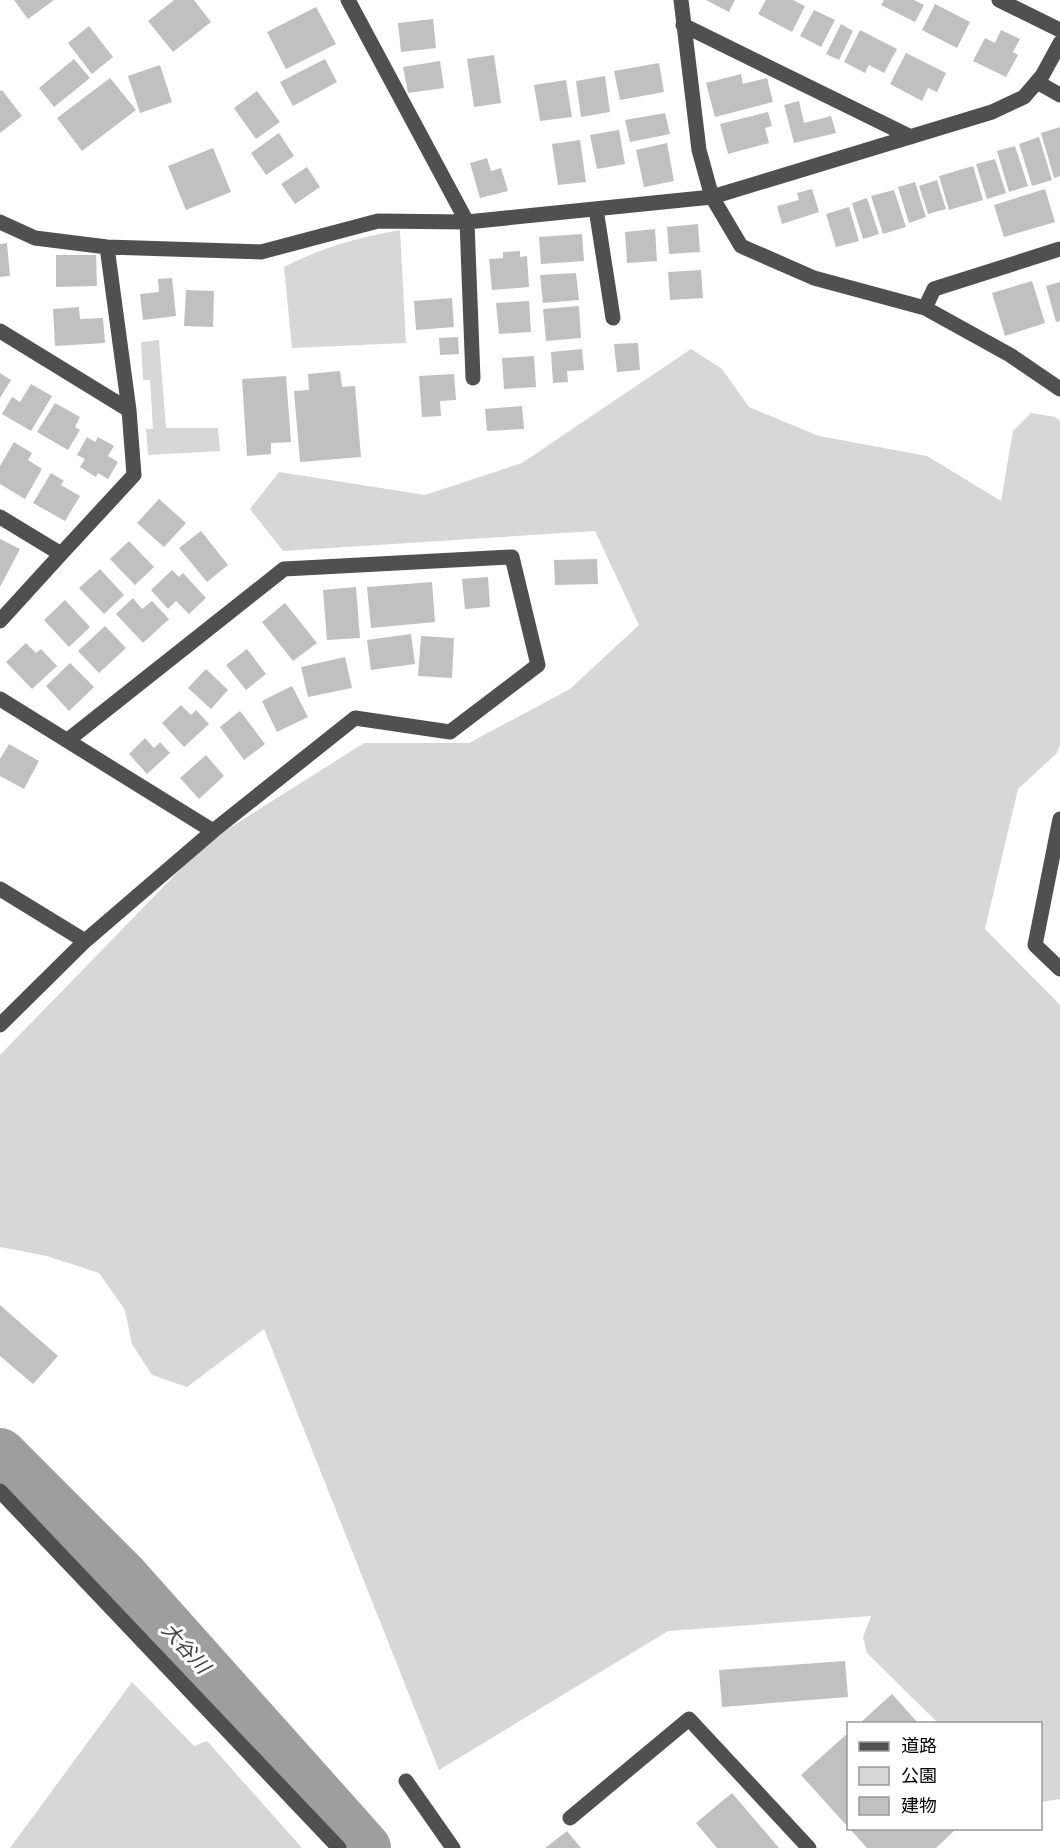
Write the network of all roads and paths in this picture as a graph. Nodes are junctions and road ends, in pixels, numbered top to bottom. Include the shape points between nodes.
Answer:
1 (348, 0) edge
2 (681, 0) edge
3 (999, 0) edge
4 (683, 25) junction
5 (1060, 30) edge
6 (1060, 43) edge
7 (1037, 82) junction
8 (1060, 95) edge
9 (911, 137) junction
10 (712, 197) junction
11 (596, 209) junction
12 (0, 222) edge
13 (467, 222) junction
14 (106, 247) junction
15 (1060, 249) edge
16 (925, 308) junction
17 (613, 318) dead end
18 (0, 331) edge
19 (473, 378) dead end
20 (1060, 389) edge
21 (129, 410) junction
22 (0, 517) edge
23 (61, 554) junction
24 (0, 621) edge
25 (0, 699) edge
26 (68, 740) junction
27 (1060, 819) edge
28 (213, 831) junction
29 (0, 889) edge
30 (85, 941) junction
31 (1060, 969) edge
32 (0, 1025) edge
33 (0, 1491) edge
34 (406, 1781) dead end
35 (570, 1818) dead end
36 (339, 1848) edge
37 (453, 1848) edge
38 (809, 1848) edge

1 - 13 street
2 - 4 street
3 - 5 street
4 - 9 street
4 - 10 street via 699,150
6 - 7 street
7 - 8 street
7 - 9 street via 1024,97 992,112
9 - 10 street
10 - 11 street
10 - 16 street via 741,246 814,278
11 - 13 street
11 - 17 street
12 - 14 street via 35,238
13 - 14 street via 378,221 261,252
13 - 19 street
14 - 21 street
15 - 16 street via 934,289
16 - 20 street via 1010,355
18 - 21 street
21 - 23 street via 134,475
22 - 23 street
23 - 24 street
25 - 26 street
26 - 28 street
26 - 28 street via 284,569 512,557 538,665 450,732 355,718
27 - 31 street via 1035,945
28 - 30 street
29 - 30 street
30 - 32 street
33 - 36 street
34 - 37 street
35 - 38 street via 689,1719

